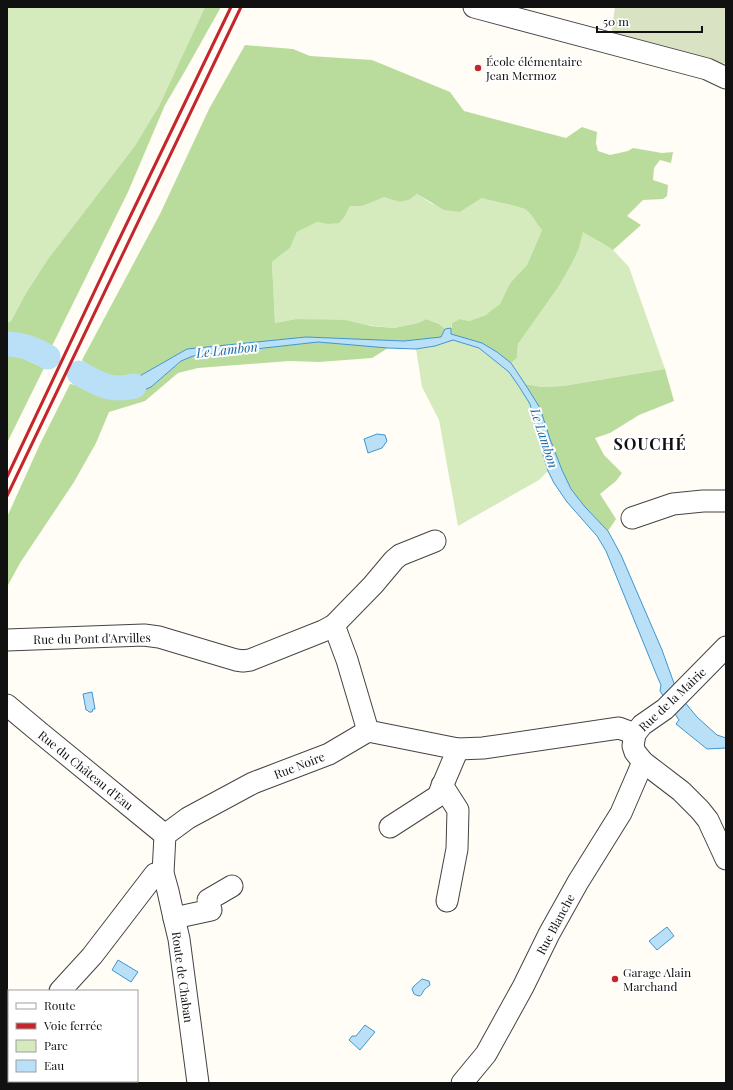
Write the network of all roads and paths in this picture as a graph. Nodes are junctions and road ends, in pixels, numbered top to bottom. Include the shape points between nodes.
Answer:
1 (474, 7) edge
2 (716, 70) edge
3 (726, 78) edge
4 (726, 501) edge
5 (632, 518) dead end
6 (435, 541) dead end
7 (334, 625) junction
8 (7, 640) edge
9 (726, 647) edge
10 (7, 705) edge
11 (368, 731) junction
12 (635, 734) junction
13 (458, 749) junction
14 (643, 762) junction
15 (442, 786) junction
16 (390, 826) dead end
17 (165, 835) junction
18 (726, 859) edge
19 (163, 873) junction
20 (232, 886) dead end
21 (447, 901) dead end
22 (174, 918) junction
23 (61, 990) edge
24 (198, 1083) edge
25 (462, 1083) edge

1 - 2 street
2 - 3 street
4 - 5 street via 673,504
6 - 7 street, Rue du Pont d'Arvilles via 394,560
7 - 8 street, Rue du Pont d'Arvilles via 257,658 243,661 144,635
7 - 11 street
9 - 12 street, Rue de la Mairie via 665,709 642,725
10 - 17 street, Rue du Château d'Eau
11 - 13 street
11 - 17 street, Rue Noire via 329,754 253,783 188,818
12 - 13 street via 619,728 483,748
12 - 14 street via 632,746
13 - 15 street
14 - 18 street via 681,791 700,810 708,820
14 - 25 street, Rue Blanche via 622,813 578,882 486,1054
15 - 16 street via 438,796
15 - 21 street via 458,810 457,849
17 - 19 street
19 - 22 street, Route de Chaban
19 - 23 street via 155,874 92,956
20 - 22 street via 208,900 212,910
22 - 24 street, Route de Chaban

